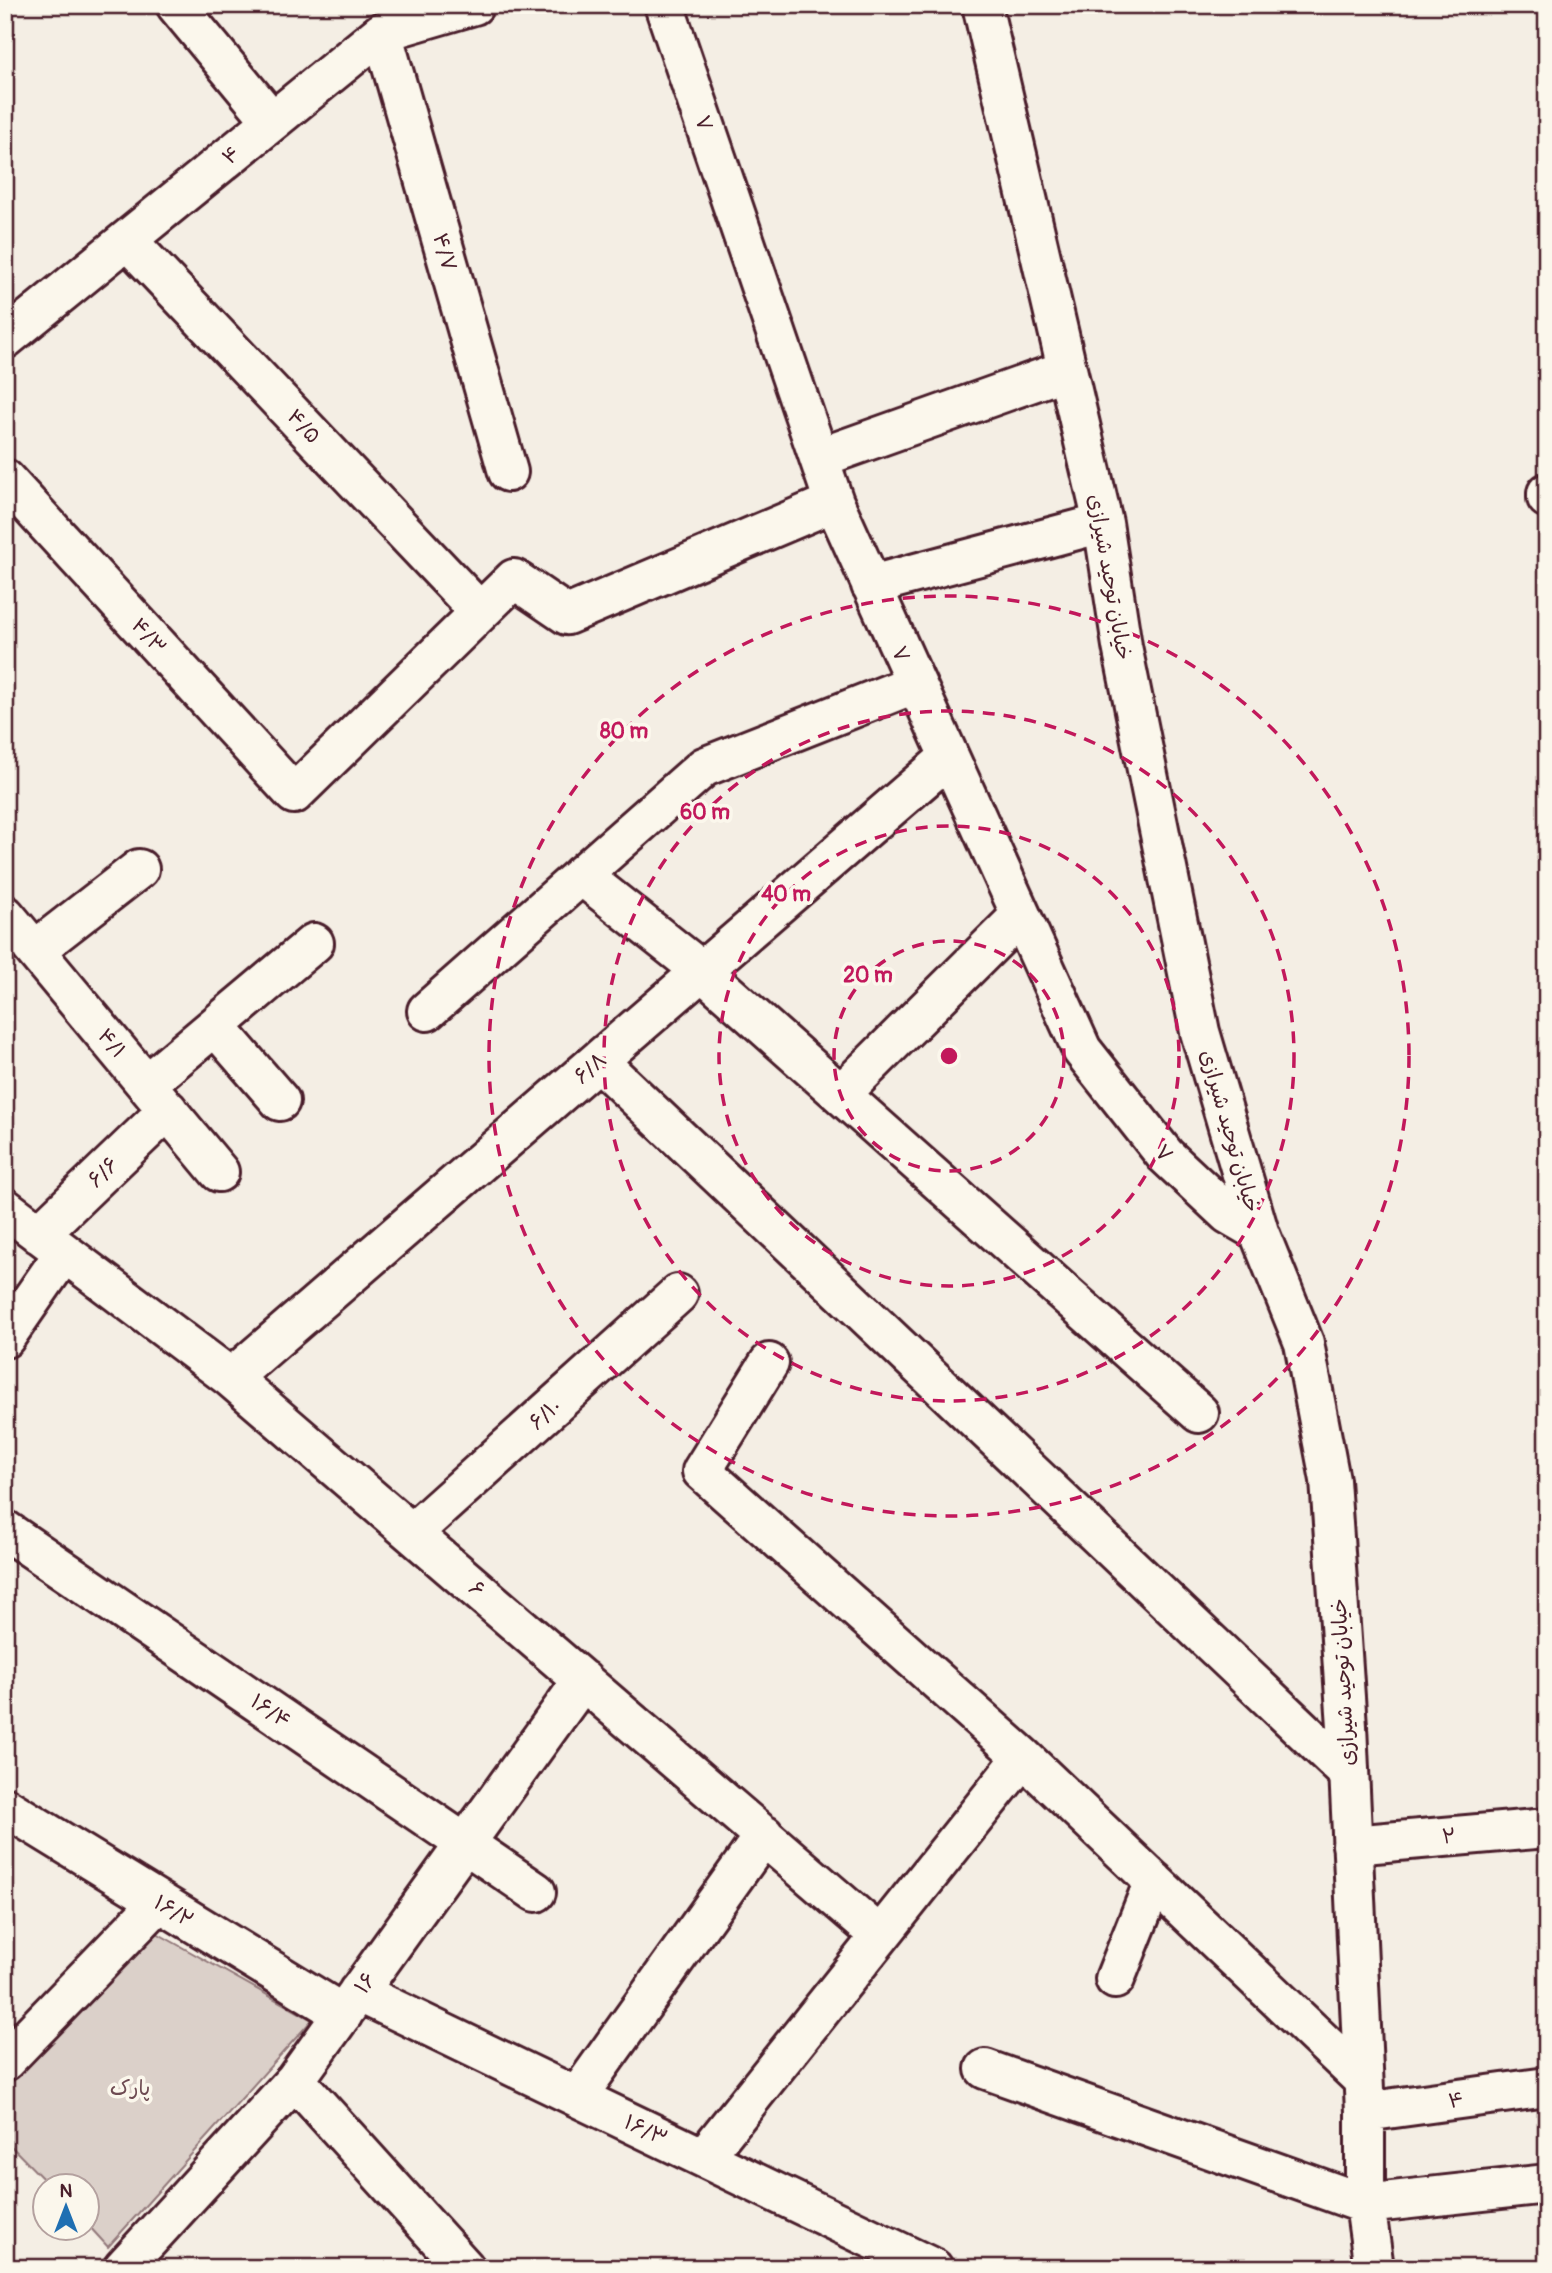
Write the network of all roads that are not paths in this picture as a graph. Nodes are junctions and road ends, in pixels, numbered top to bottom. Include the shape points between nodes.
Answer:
1 (176, 5) edge
2 (474, 5) edge
3 (664, 5) edge
4 (981, 13) edge
5 (397, 20) edge
6 (272, 121) junction
7 (127, 240) junction
8 (5, 339) edge
9 (1066, 370) junction
10 (819, 458) junction
11 (508, 472) dead end
12 (5, 479) edge
13 (834, 502) junction
14 (1103, 523) junction
15 (871, 585) junction
16 (480, 612) junction
17 (914, 684) junction
18 (948, 758) junction
19 (139, 869) dead end
20 (581, 875) junction
21 (5, 915) edge
22 (1020, 916) junction
23 (314, 943) dead end
24 (35, 950) junction
25 (702, 971) junction
26 (428, 1011) dead end
27 (215, 1026) junction
28 (598, 1061) junction
29 (841, 1094) junction
30 (157, 1097) junction
31 (280, 1101) dead end
32 (219, 1172) dead end
33 (5, 1208) edge
34 (1259, 1232) junction
35 (52, 1243) junction
36 (678, 1294) dead end
37 (5, 1338) edge
38 (769, 1363) dead end
39 (231, 1378) junction
40 (1199, 1413) dead end
41 (5, 1530) edge
42 (412, 1533) junction
43 (583, 1680) junction
44 (1023, 1757) junction
45 (1349, 1774) junction
46 (5, 1807) edge
47 (1547, 1828) edge
48 (764, 1835) junction
49 (465, 1843) junction
50 (1352, 1845) junction
51 (1154, 1881) junction
52 (536, 1892) dead end
53 (159, 1902) junction
54 (880, 1936) junction
55 (1115, 1979) dead end
56 (350, 2003) junction
57 (5, 2061) edge
58 (985, 2069) dead end
59 (295, 2080) junction
60 (1547, 2087) edge
61 (1364, 2096) junction
62 (578, 2097) junction
63 (704, 2157) junction
64 (1547, 2184) edge
65 (1365, 2204) junction
66 (123, 2268) edge
67 (465, 2268) edge
68 (933, 2268) edge
69 (1374, 2268) edge

1 - 6 street
2 - 5 street, ۴
3 - 10 street, ۷
4 - 9 street, خیابان توحید شیرازی
5 - 6 street, ۴
5 - 11 street, ۴/۷
6 - 7 street, ۴
7 - 8 street, ۴
7 - 16 street, ۴/۵
9 - 10 street
9 - 14 street, خیابان توحید شیرازی
10 - 13 street, ۷
12 - 16 street, ۴/۳ via 294,794
13 - 15 street, ۷
13 - 16 street via 567,615 514,579
14 - 15 street
14 - 34 street, خیابان توحید شیرازی via 1122,646 1200,1032
15 - 17 street, ۷
17 - 18 street, ۷
17 - 20 street via 704,767
18 - 22 street, ۷
18 - 25 street, ۶/۸
19 - 24 street
20 - 25 street
20 - 26 street
21 - 24 street, ۴/۱
22 - 29 street
22 - 34 street, ۷ via 1082,1051 1165,1155 1228,1214
23 - 27 street, ۶/۶
24 - 30 street, ۴/۱
25 - 28 street, ۶/۸
25 - 29 street
27 - 30 street, ۶/۶
27 - 31 street
28 - 39 street, ۶/۸
28 - 45 street
29 - 40 street
30 - 32 street, ۴/۱
30 - 35 street, ۶/۶
33 - 35 street, ۶
34 - 45 street, خیابان توحید شیرازی via 1304,1343 1330,1480
35 - 37 street, ۶/۶
35 - 39 street, ۶
36 - 42 street, ۶/۱۰
38 - 44 street via 702,1471
39 - 42 street, ۶
41 - 49 street, ۱۶/۴
42 - 43 street, ۶
43 - 48 street, ۶
43 - 49 street, ۱۶
44 - 51 street
44 - 54 street
45 - 50 street, خیابان توحید شیرازی
46 - 53 street, ۱۶/۲
47 - 50 street, ۲
48 - 54 street, ۶
48 - 62 street
49 - 52 street, ۱۶/۴
49 - 56 street, ۱۶
50 - 61 street, خیابان توحید شیرازی
51 - 55 street
51 - 61 street
53 - 56 street, ۱۶/۲
53 - 57 street
54 - 63 street
56 - 59 street, ۱۶
56 - 62 street, ۱۶/۳
58 - 65 street
59 - 66 street, ۱۶
59 - 67 street
60 - 61 street, ۴
61 - 65 street, خیابان توحید شیرازی
62 - 63 street, ۱۶/۳
63 - 68 street, ۱۶/۳
64 - 65 street
65 - 69 street, خیابان توحید شیرازی

